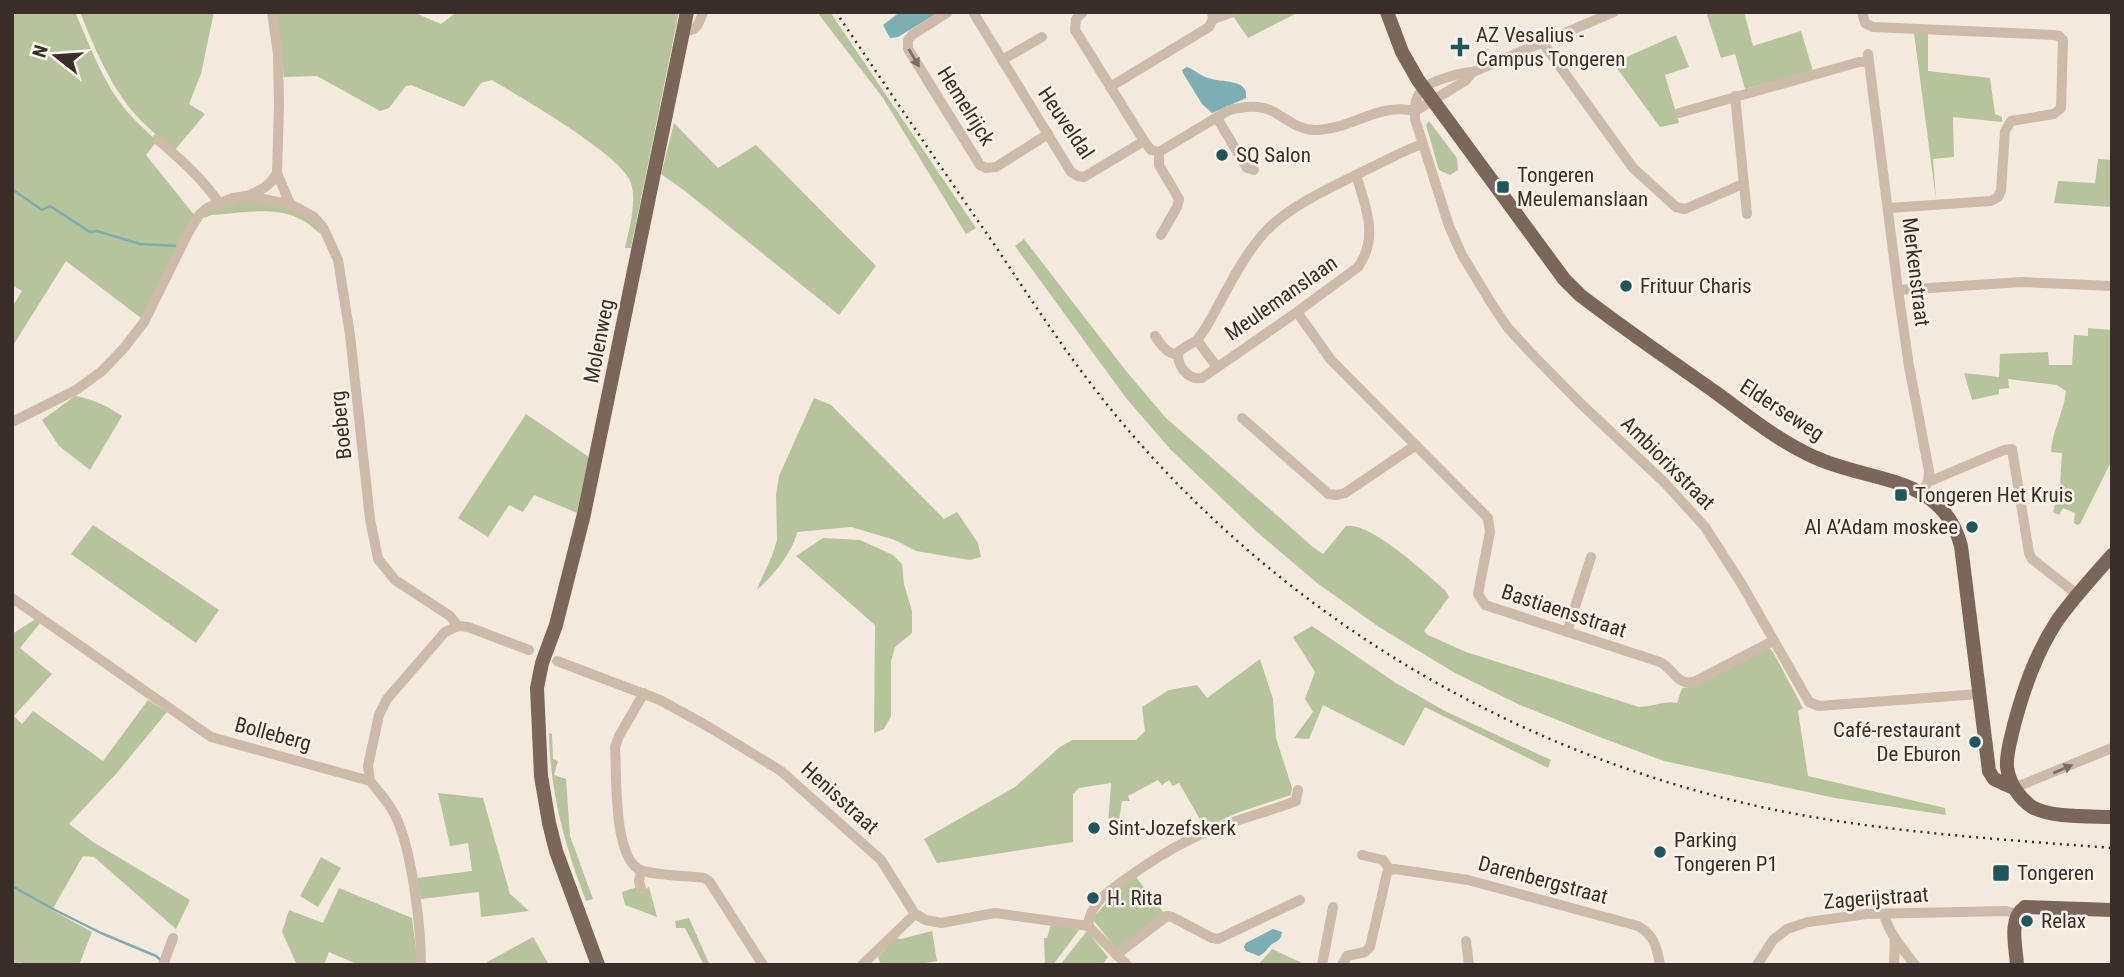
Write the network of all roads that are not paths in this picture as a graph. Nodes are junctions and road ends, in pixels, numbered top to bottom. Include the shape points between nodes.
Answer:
1 (272, 12) edge
2 (687, 12) edge
3 (703, 12) edge
4 (948, 12) edge
5 (973, 12) edge
6 (1233, 12) edge
7 (1387, 12) edge
8 (1614, 12) edge
9 (1075, 15) edge
10 (1212, 16) edge
11 (1864, 18) edge
12 (683, 31) junction
13 (1867, 35) dead end
14 (1042, 37) dead end
15 (1543, 43) junction
16 (1003, 60) junction
17 (1474, 72) junction
18 (1423, 86) junction
19 (1110, 87) junction
20 (1735, 96) junction
21 (1433, 100) junction
22 (1415, 111) junction
23 (1679, 113) dead end
24 (1217, 118) junction
25 (1048, 134) junction
26 (158, 139) dead end
27 (1144, 141) junction
28 (1423, 144) junction
29 (1159, 152) junction
30 (1254, 170) dead end
31 (277, 173) junction
32 (1356, 175) junction
33 (1743, 184) junction
34 (246, 196) junction
35 (219, 203) junction
36 (290, 204) junction
37 (1889, 208) junction
38 (1748, 214) dead end
39 (1161, 235) dead end
40 (2112, 286) edge
41 (1898, 290) junction
42 (1297, 312) junction
43 (1155, 336) dead end
44 (1197, 340) junction
45 (1178, 355) junction
46 (1217, 367) junction
47 (1242, 418) dead end
48 (12, 422) edge
49 (1277, 433) dead end
50 (1269, 443) junction
51 (1416, 445) junction
52 (1925, 487) junction
53 (2112, 555) edge
54 (1591, 557) dead end
55 (2077, 595) junction
56 (12, 598) edge
57 (556, 625) junction
58 (457, 626) junction
59 (1567, 632) junction
60 (1773, 641) junction
61 (529, 650) dead end
62 (557, 661) dead end
63 (644, 693) junction
64 (1979, 694) junction
65 (539, 727) junction
66 (2112, 748) edge
67 (370, 780) junction
68 (2014, 788) junction
69 (1298, 790) dead end
70 (2112, 817) edge
71 (1362, 855) dead end
72 (1390, 870) junction
73 (642, 871) junction
74 (640, 889) dead end
75 (1300, 900) dead end
76 (1333, 907) dead end
77 (2112, 910) edge
78 (915, 914) junction
79 (1884, 914) junction
80 (2017, 914) junction
81 (1087, 926) junction
82 (173, 938) dead end
83 (1895, 938) junction
84 (1466, 941) dead end
85 (1116, 956) junction
86 (868, 963) edge
87 (163, 965) edge
88 (421, 965) edge
89 (598, 965) edge
90 (763, 965) edge
91 (1127, 965) edge
92 (1322, 965) edge
93 (1342, 965) edge
94 (1469, 965) edge
95 (1660, 965) edge
96 (1757, 965) edge
97 (1894, 965) edge
98 (1915, 965) edge
99 (2017, 965) edge

1 - 31 street via 278,54
2 - 12 main road, Molenweg
3 - 12 street via 695,29
4 -> 25 street, Hemelrijck via 912,35 908,49 980,165 996,167
5 - 16 street, Heuveldal
6 - 10 street
7 - 18 main road, Elderseweg via 1402,52
8 - 15 street
9 - 19 street via 1075,30
10 - 19 street via 1209,27
11 - 13 street
11 - 37 street via 1873,27 2054,35 2063,40 2061,108 2054,114 2008,124 1998,197
12 - 57 main road, Molenweg via 608,404
14 - 16 street
15 - 17 street
15 - 33 street via 1633,168 1676,207 1685,209
16 - 25 street, Heuveldal
17 - 18 street
17 - 21 street
18 - 21 main road, Elderseweg
18 - 22 street
19 - 27 street
20 - 23 street
20 - 33 street
20 - 37 street, Merkenstraat via 1869,58
21 - 22 street
21 - 52 main road, Elderseweg via 1564,279 1590,303 1794,447 1835,466
22 - 24 street via 1387,109 1315,130 1262,108 1242,107
22 - 28 street, Ambiorixstraat
24 - 29 street
24 - 30 street via 1247,168
25 - 27 street, Heuveldal via 1078,176 1090,174
26 - 35 street
27 - 29 street
28 - 32 street, Meulemanslaan
28 - 60 street, Ambiorixstraat via 1462,255 1508,328 1704,527
29 - 39 street via 1159,165 1179,199
31 - 34 street, Boeberg via 264,189
31 - 36 street
32 - 42 street, Meulemanslaan via 1370,233 1365,257
32 - 44 street, Meulemanslaan via 1287,213 1265,232
33 - 38 street
34 - 35 street, Boeberg
34 - 36 street, Boeberg
35 - 48 street, Boeberg via 199,215 144,322 124,348 76,390
36 - 58 street, Boeberg via 323,227 338,260 378,559 395,580 450,616
37 - 41 street, Merkenstraat
40 - 41 street via 2022,282
41 - 52 street, Merkenstraat via 1929,471
42 - 46 street, Meulemanslaan
42 - 51 street, Bastiaensstraat via 1331,359
43 - 45 street, Meulemanslaan via 1163,348
44 - 45 street, Meulemanslaan
44 - 46 street, Meulemanslaan
45 - 46 street, Meulemanslaan via 1178,362 1194,379
47 - 50 street
49 - 50 street
50 - 51 street via 1328,494 1337,495
51 - 59 street, Bastiaensstraat via 1488,517 1490,532 1478,594 1485,606
52 - 55 street via 2012,449 2029,553
52 - 64 main road, Elderseweg via 1959,536
53 - 55 main road
54 - 59 street
55 - 68 main road via 2044,643 2026,683 2008,756
56 - 67 street, Bolleberg via 211,737
57 - 65 main road
57 - 65 main road, Molenweg via 539,676
58 - 61 street
58 - 67 street via 445,632 387,699 368,766
59 - 60 street, Bastiaensstraat via 1660,662 1686,684
60 - 64 street, Ambiorixstraat via 1803,694 1815,705
62 - 63 street, Henisstraat
63 - 73 street via 615,747 618,825 631,861
63 - 78 street, Henisstraat via 781,771 881,860
64 - 68 main road, Elderseweg via 1990,775
65 - 89 main road via 549,823
68 -> 66 street
67 - 88 street via 395,814 403,836
68 - 70 main road via 2024,801 2042,811
69 - 81 street via 1296,801 1192,838 1142,867 1105,894 1092,909
71 - 72 street, Darenbergstraat via 1383,860
72 - 93 street via 1370,947 1347,956
72 - 95 street, Darenbergstraat via 1468,880 1637,926 1653,939
73 - 74 street
73 - 90 street via 709,881
75 - 85 street via 1218,939 1167,916
76 - 92 street
77 - 80 main road via 2025,907
78 - 81 street via 941,923 995,913
78 - 86 street
79 - 80 street, Zagerijstraat
79 - 83 street
79 - 96 street, Zagerijstraat via 1796,925 1773,940
80 - 99 main road
81 - 85 street
82 - 87 street
83 - 97 street
83 - 98 street
84 - 94 street
85 - 91 street

